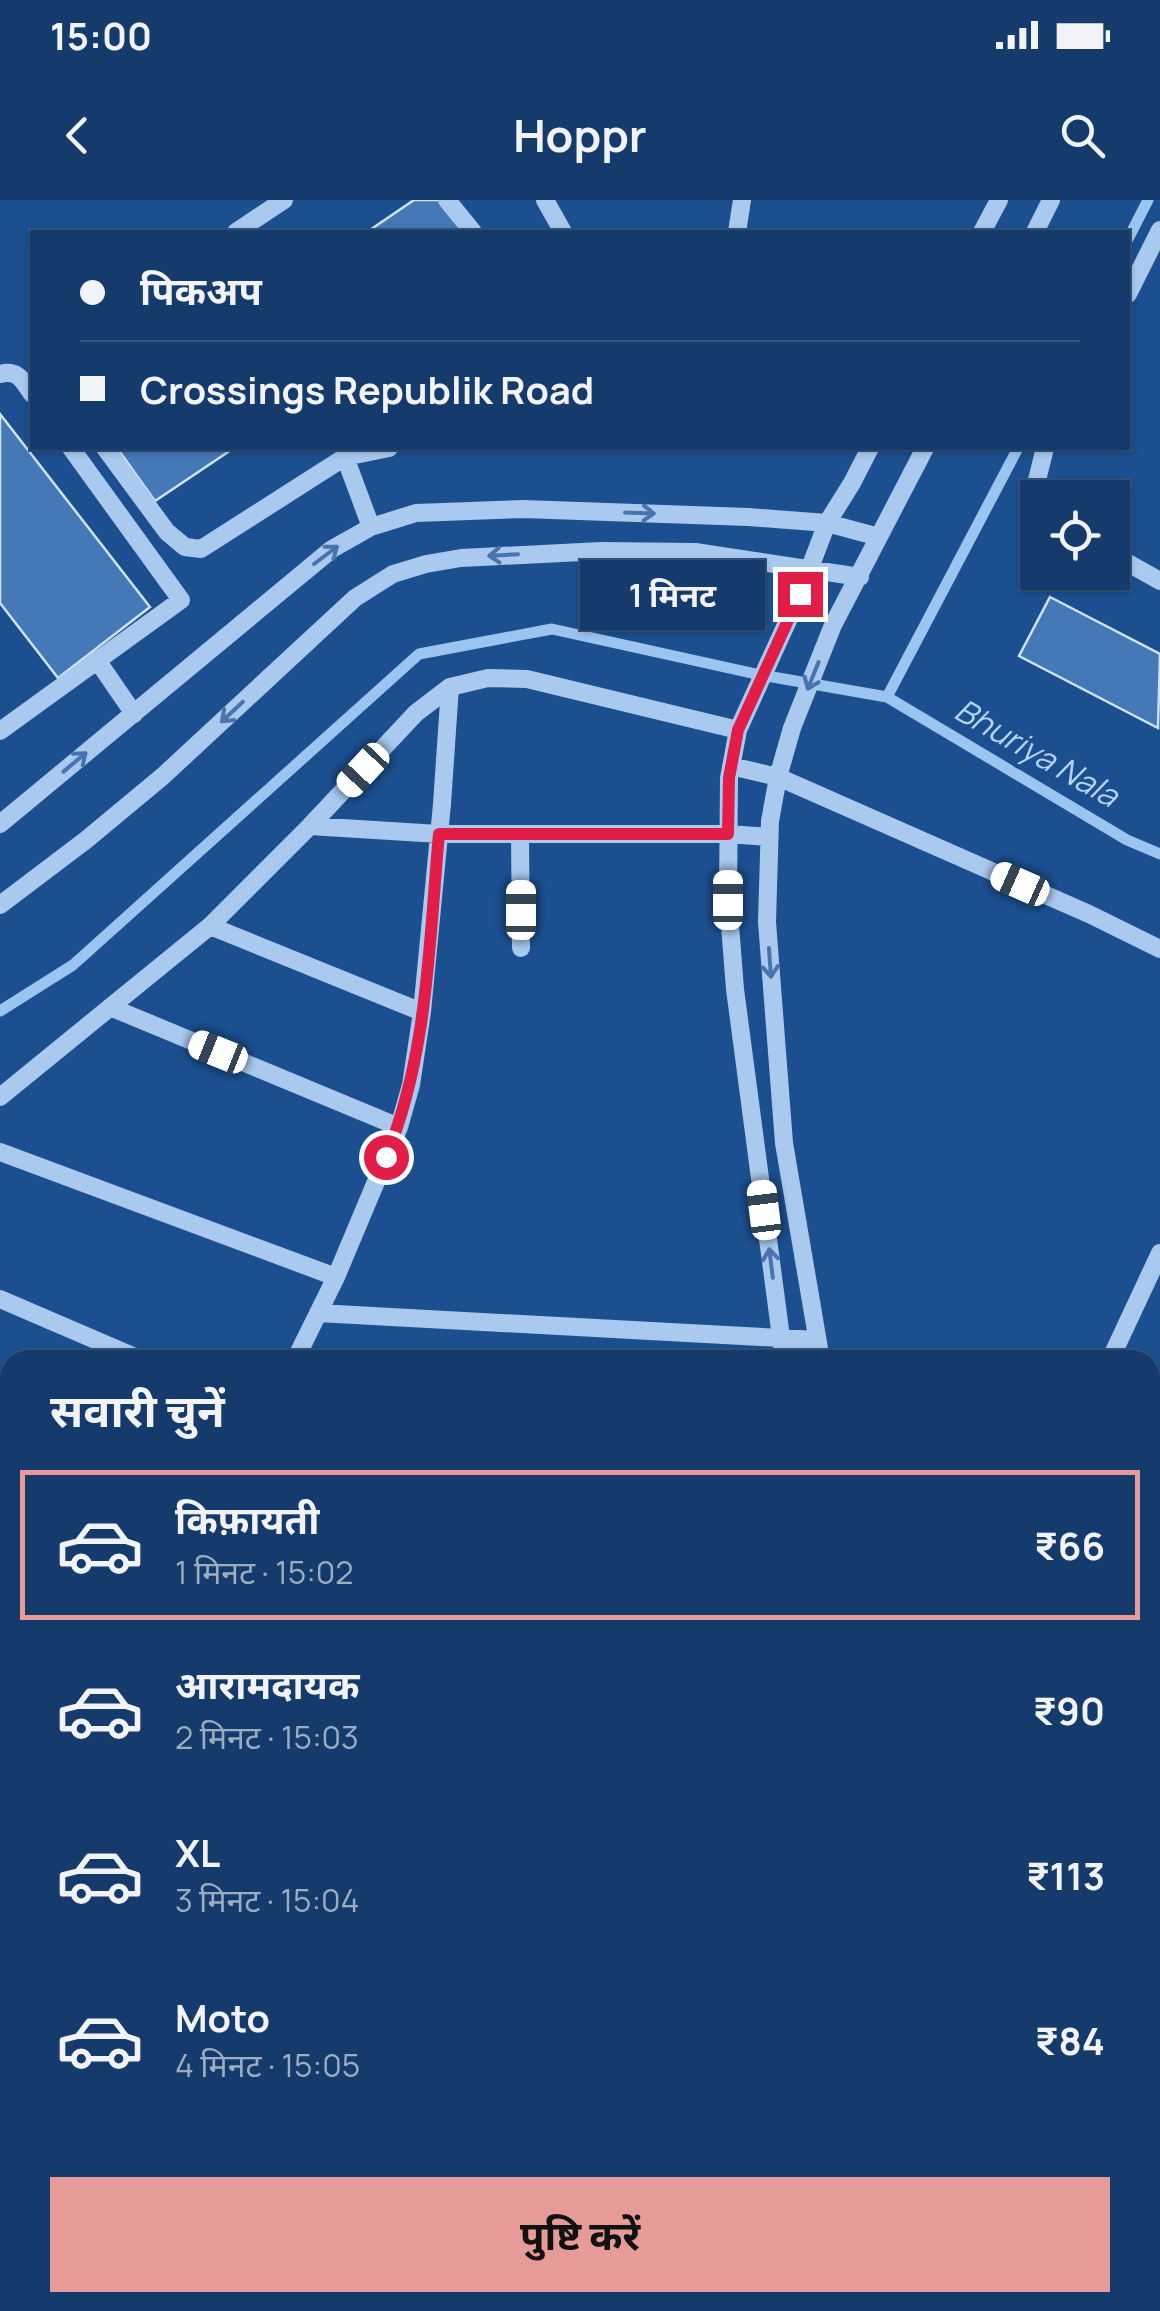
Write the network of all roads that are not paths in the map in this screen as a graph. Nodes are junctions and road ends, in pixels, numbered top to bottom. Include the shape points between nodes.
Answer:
1 (284, 200) edge
2 (447, 200) edge
3 (545, 200) edge
4 (742, 200) edge
5 (999, 200) edge
6 (1051, 200) edge
7 (239, 230) edge
8 (471, 230) edge
9 (562, 230) edge
10 (738, 230) edge
11 (983, 230) edge
12 (1036, 230) edge
13 (1160, 230) edge
14 (1130, 290) edge
15 (0, 374) edge
16 (30, 391) edge
17 (72, 450) edge
18 (106, 450) edge
19 (379, 450) edge
20 (869, 450) edge
21 (924, 450) edge
22 (1044, 450) edge
23 (345, 457) junction
24 (1037, 480) edge
25 (827, 523) junction
26 (371, 527) junction
27 (880, 537) junction
28 (1130, 564) edge
29 (810, 568) junction
30 (860, 576) junction
31 (1160, 581) edge
32 (97, 660) junction
33 (450, 687) junction
34 (134, 714) junction
35 (738, 730) junction
36 (0, 731) edge
37 (731, 766) junction
38 (778, 777) junction
39 (0, 796) edge
40 (6, 819) edge
41 (310, 826) junction
42 (439, 834) junction
43 (520, 834) junction
44 (728, 834) junction
45 (769, 837) junction
46 (0, 904) edge
47 (210, 926) junction
48 (521, 948) dead end
49 (1160, 949) edge
50 (110, 1008) junction
51 (422, 1012) junction
52 (0, 1097) edge
53 (399, 1127) junction
54 (0, 1152) edge
55 (1160, 1253) edge
56 (336, 1277) junction
57 (0, 1299) edge
58 (318, 1313) junction
59 (780, 1338) junction
60 (817, 1340) junction
61 (119, 1350) edge
62 (300, 1350) edge
63 (782, 1350) edge
64 (819, 1350) edge
65 (1115, 1350) edge

1 - 7 street
2 - 8 street
3 - 9 street
4 - 10 street
5 - 11 street
6 - 12 street
13 - 14 street
15 - 16 street via 13,372
17 - 32 street via 181,600
18 - 23 street via 167,532 185,547 201,549
19 - 23 street
20 - 25 street
21 - 27 street
22 - 24 street
23 - 26 street
26 -> 25 street via 416,513 523,509
25 - 27 street
25 - 29 street
34 -> 26 street via 332,549
27 - 30 street
28 - 31 street
29 - 30 street
29 - 35 street
29 -> 46 street via 695,552 601,551 460,558 393,574 355,598 163,776
30 -> 38 street via 834,625
32 - 34 street
32 - 36 street
33 - 35 street via 488,678 527,679
33 - 41 street via 416,713
33 - 42 street
40 -> 34 street
35 - 37 street
37 - 38 street
37 - 44 street
38 - 45 street
38 - 49 street
39 - 40 street
41 - 42 street
41 - 47 street
42 - 43 street
42 - 51 street
43 - 44 street
43 - 48 street
44 - 45 street
59 -> 44 street via 736,988
45 -> 60 street via 767,922 784,1143
47 - 50 street
47 - 51 street
50 - 52 street
50 - 53 street
51 - 53 street
53 - 56 street
54 - 56 street
55 - 65 street
56 - 58 street
57 - 61 street
58 - 59 street
58 - 62 street
59 - 60 street
59 - 63 street
60 - 64 street

